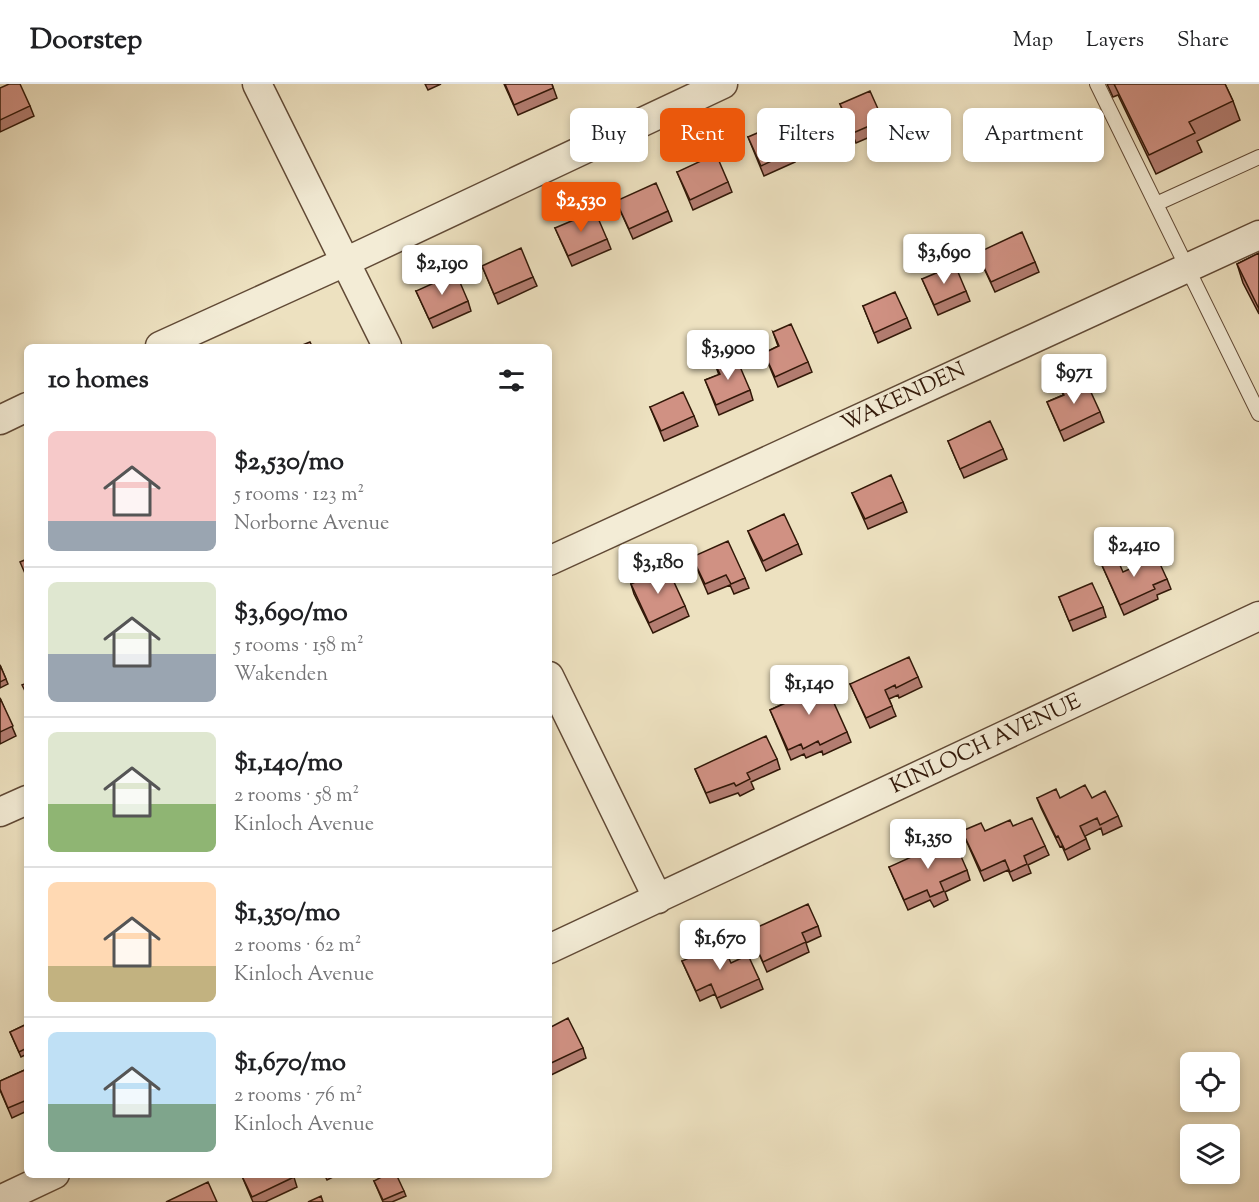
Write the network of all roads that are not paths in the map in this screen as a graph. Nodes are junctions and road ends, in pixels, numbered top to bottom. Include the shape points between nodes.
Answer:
1 (257, 84) edge
2 (723, 84) edge
3 (1097, 84) edge
4 (1259, 157) edge
5 (1156, 204) junction
6 (1259, 235) edge
7 (345, 262) junction
8 (1186, 268) junction
9 (164, 344) edge
10 (386, 344) edge
11 (24, 408) edge
12 (1259, 414) edge
13 (0, 420) edge
14 (552, 560) edge
15 (1259, 616) edge
16 (552, 682) edge
17 (24, 801) edge
18 (0, 812) edge
19 (658, 899) junction
20 (552, 948) edge
21 (47, 1178) edge
22 (0, 1200) edge

1 - 7 street
2 - 7 street
3 - 5 lane
4 - 5 lane
5 - 8 lane
6 - 8 street, WAKENDEN
7 - 9 street
7 - 10 street
8 - 12 lane
8 - 14 street, WAKENDEN
11 - 13 street
15 - 19 street, KINLOCH AVENUE
16 - 19 street
17 - 18 street
19 - 20 street, KINLOCH AVENUE
21 - 22 street

